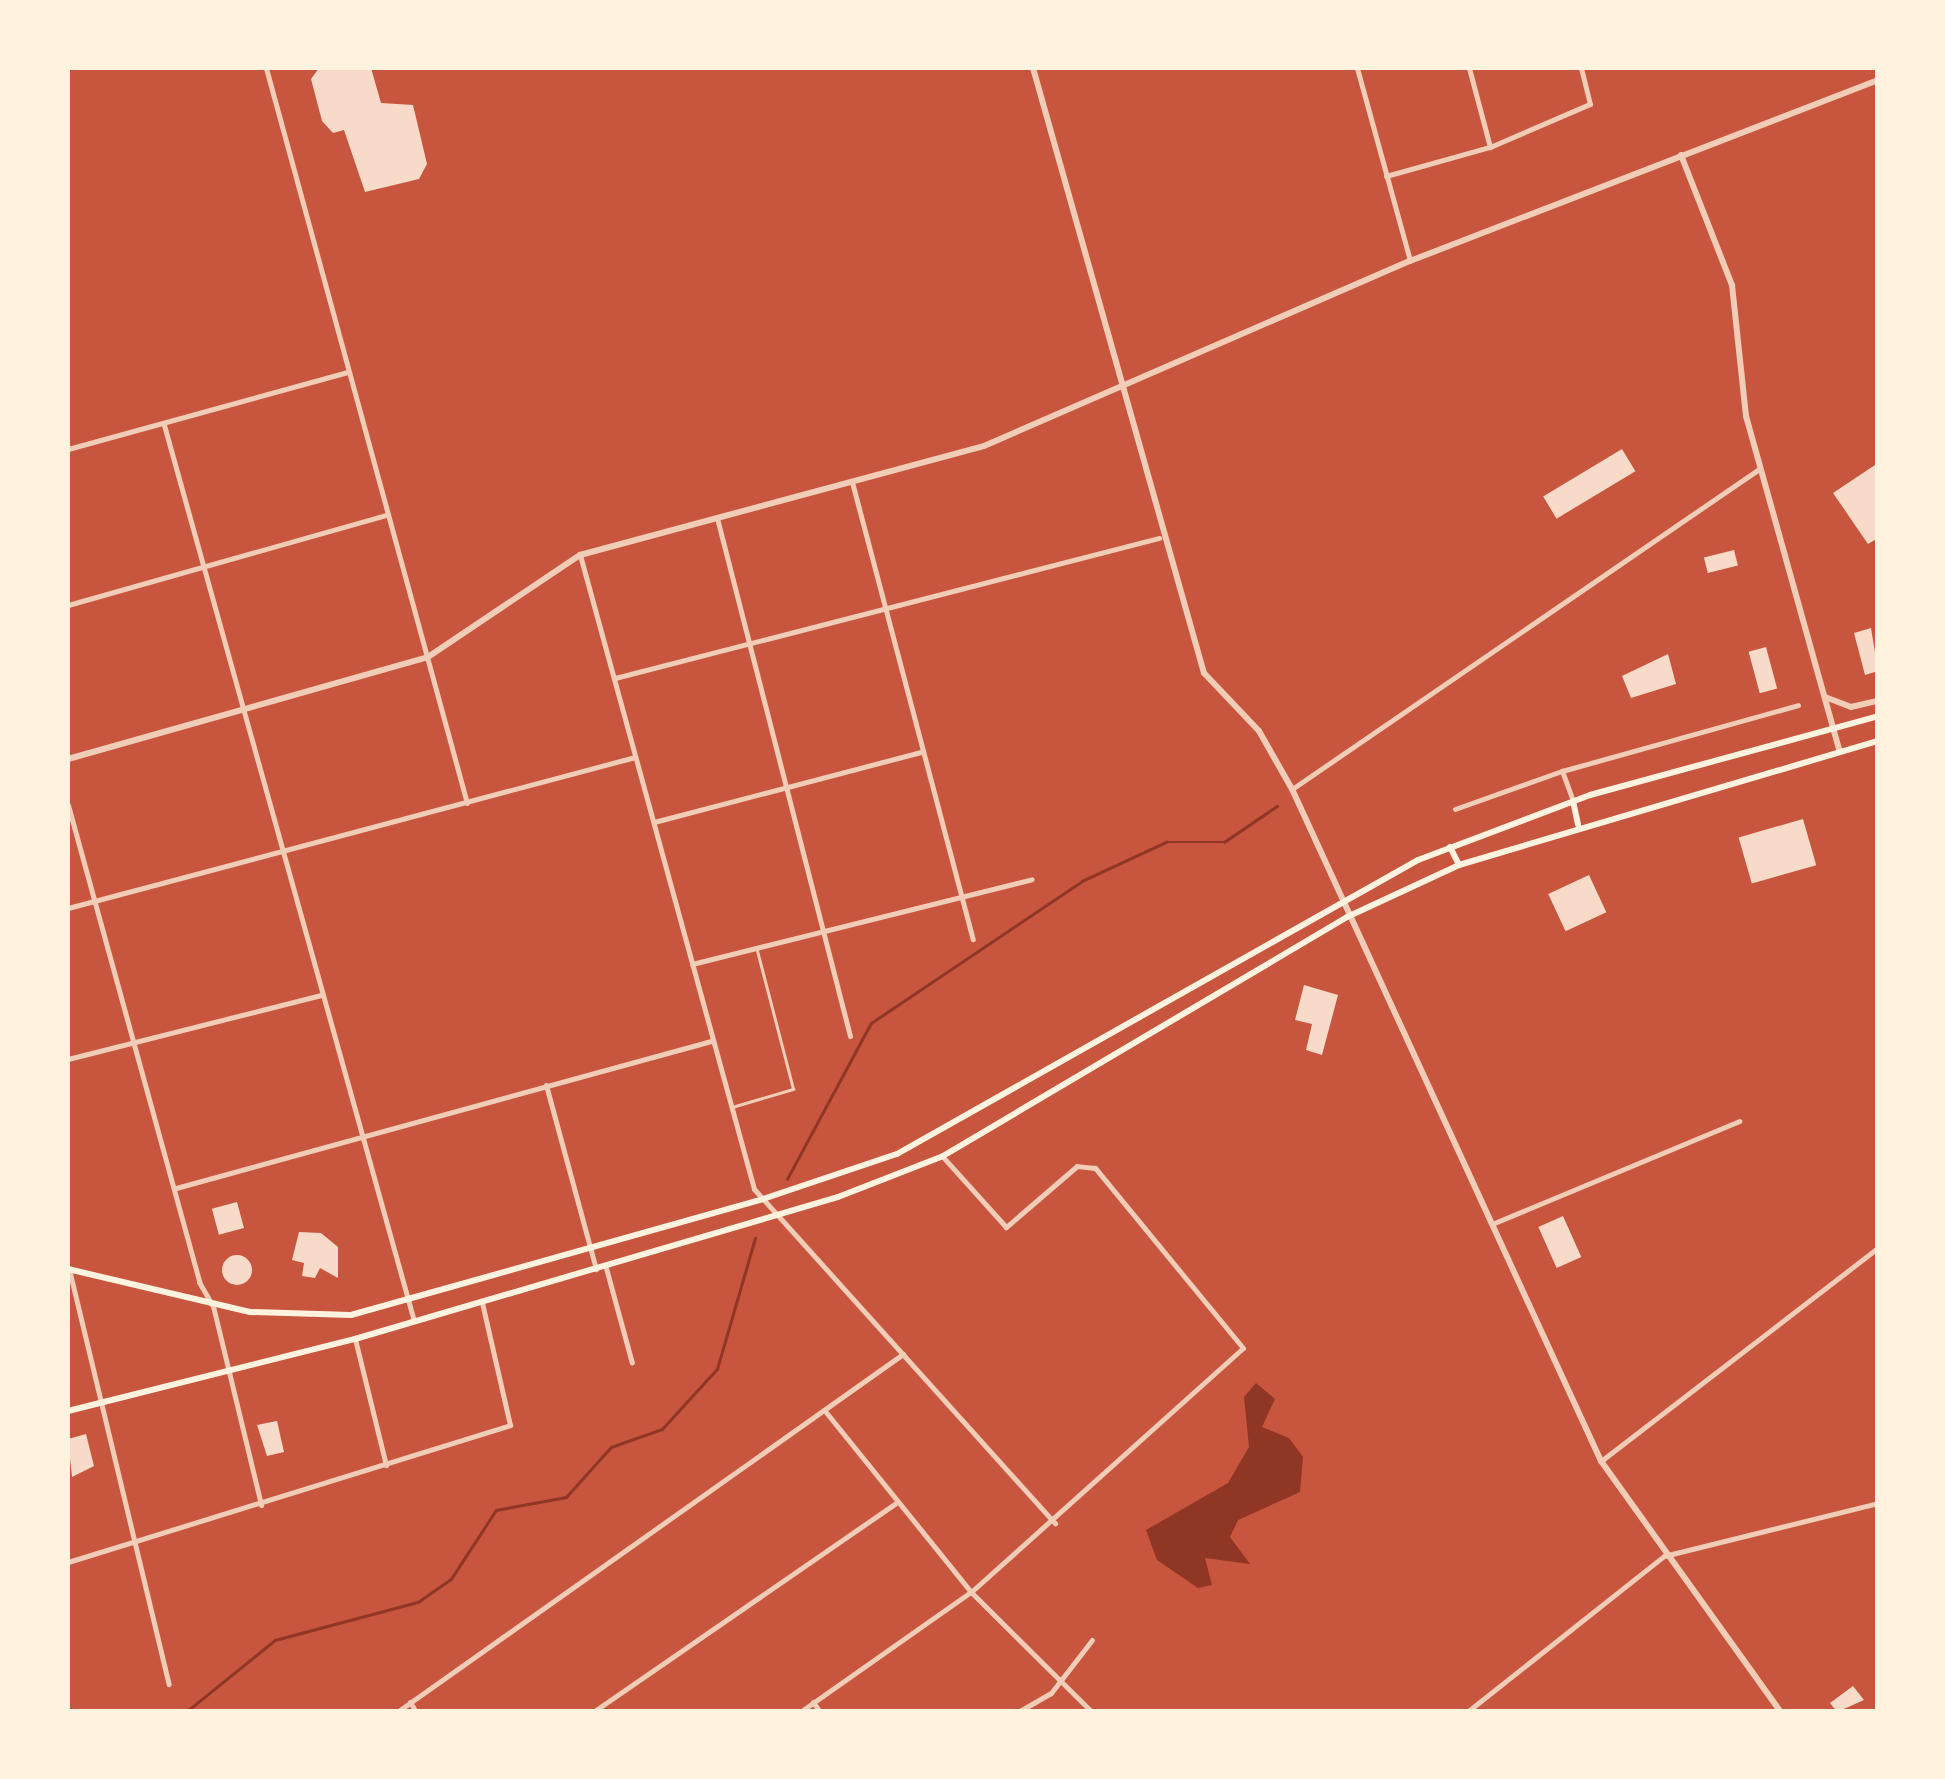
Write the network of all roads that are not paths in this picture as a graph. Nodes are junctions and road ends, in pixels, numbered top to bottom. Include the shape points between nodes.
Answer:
1 (266, 68) edge
2 (1033, 68) edge
3 (1357, 68) edge
4 (1469, 68) edge
5 (1581, 68) edge
6 (1878, 80) edge
7 (1490, 148) junction
8 (1681, 155) junction
9 (1386, 176) junction
10 (1410, 261) junction
11 (348, 372) junction
12 (1121, 390) junction
13 (164, 425) junction
14 (68, 448) edge
15 (1759, 469) junction
16 (851, 480) junction
17 (388, 514) junction
18 (717, 515) junction
19 (1159, 538) junction
20 (580, 555) junction
21 (201, 568) junction
22 (68, 605) edge
23 (886, 608) junction
24 (750, 643) junction
25 (428, 657) junction
26 (616, 678) junction
27 (1825, 697) junction
28 (1878, 701) edge
29 (1798, 705) dead end
30 (240, 709) junction
31 (1878, 716) edge
32 (1833, 727) junction
33 (1878, 741) edge
34 (921, 752) junction
35 (1840, 752) junction
36 (636, 756) junction
37 (68, 759) edge
38 (1562, 772) junction
39 (784, 786) junction
40 (1292, 789) junction
41 (1573, 801) junction
42 (467, 803) junction
43 (68, 805) edge
44 (1455, 809) dead end
45 (654, 822) junction
46 (1578, 824) junction
47 (1450, 847) junction
48 (284, 855) junction
49 (1459, 865) junction
50 (1032, 878) dead end
51 (960, 894) junction
52 (1339, 899) junction
53 (95, 902) junction
54 (68, 908) edge
55 (1348, 917) junction
56 (823, 931) junction
57 (972, 939) dead end
58 (756, 948) junction
59 (692, 964) junction
60 (321, 994) junction
61 (850, 1036) dead end
62 (712, 1040) junction
63 (134, 1044) junction
64 (68, 1059) edge
65 (546, 1085) junction
66 (730, 1108) junction
67 (1739, 1121) dead end
68 (362, 1136) junction
69 (943, 1156) junction
70 (176, 1188) junction
71 (763, 1200) junction
72 (778, 1215) junction
73 (1490, 1224) junction
74 (1878, 1248) edge
75 (592, 1250) junction
76 (606, 1268) junction
77 (68, 1269) edge
78 (596, 1269) junction
79 (407, 1301) junction
80 (482, 1303) junction
81 (213, 1306) junction
82 (414, 1322) junction
83 (354, 1339) junction
84 (903, 1354) junction
85 (632, 1363) dead end
86 (231, 1372) junction
87 (99, 1403) junction
88 (826, 1410) junction
89 (68, 1411) edge
90 (1601, 1461) junction
91 (386, 1465) junction
92 (896, 1503) junction
93 (1878, 1503) edge
94 (261, 1504) junction
95 (1054, 1523) junction
96 (136, 1542) junction
97 (1664, 1556) junction
98 (68, 1562) edge
99 (971, 1592) junction
100 (1092, 1640) dead end
101 (1057, 1677) junction
102 (169, 1684) dead end
103 (410, 1702) junction
104 (814, 1702) junction
105 (396, 1712) edge
106 (416, 1712) edge
107 (593, 1712) edge
108 (800, 1712) edge
109 (820, 1712) edge
110 (1018, 1712) edge
111 (1092, 1712) edge
112 (1467, 1712) edge
113 (1780, 1712) edge

1 - 11 street
2 - 12 street
3 - 9 street
4 - 7 street
5 - 7 street via 1590,104
6 - 8 street
7 - 9 street
8 - 10 street
8 - 15 street via 1732,285
9 - 10 street
10 - 12 street
11 - 13 street
11 - 17 street
12 - 16 street via 984,446
12 - 19 street
13 - 14 street
13 - 21 street
15 - 27 street
15 - 40 street
16 - 18 street
16 - 23 street
17 - 21 street
17 - 25 street
18 - 20 street
18 - 24 street
19 - 23 street
19 - 40 street via 1204,672 1259,731
20 - 25 street
20 - 26 street
21 - 22 street
21 - 30 street
23 - 24 street
23 - 34 street
24 - 26 street
24 - 39 street
25 - 30 street
25 - 42 street
26 - 36 street
27 - 28 street via 1852,708
27 - 32 street
29 - 38 street
30 - 37 street
30 - 48 street
31 - 32 main road
32 - 35 street
32 - 41 main road
33 - 35 main road
34 - 39 street
34 - 51 street
35 - 46 main road
36 - 42 street
36 - 45 street
38 - 41 street
38 - 44 street
39 - 45 street
39 - 56 street
40 - 52 street
41 - 46 main road
41 - 47 main road
42 - 48 street
43 - 53 street
45 - 59 street
46 - 49 main road
47 - 49 main road
47 - 52 main road
48 - 53 street
48 - 60 street
49 - 55 main road
50 - 51 street
51 - 56 street
51 - 57 street
52 - 55 street
52 - 71 main road via 943,1130
53 - 54 street
53 - 63 street
55 - 69 main road
55 - 73 street
56 - 58 street
56 - 61 street
58 - 59 street
58 - 66 lane via 793,1089
59 - 62 street
60 - 63 street
60 - 68 street
62 - 65 street
62 - 66 street
63 - 64 street
63 - 70 street
65 - 68 street
65 - 75 street
66 - 71 street
67 - 73 street
68 - 70 street
68 - 79 street
69 - 72 main road
69 - 95 street via 1006,1227 1077,1166 1095,1168 1243,1348
70 - 81 street
71 - 72 street
71 - 75 main road
72 - 76 main road
72 - 84 street
73 - 90 street
74 - 90 street
75 - 78 street
75 - 79 main road
76 - 78 main road
76 - 85 street
77 - 81 main road
77 - 87 street
78 - 80 main road
79 - 81 main road via 351,1314
79 - 82 street
80 - 82 main road
80 - 91 street via 510,1425
81 - 86 street
82 - 83 main road
83 - 86 main road
83 - 91 street
84 - 88 street
84 - 95 street
86 - 87 main road
86 - 94 street
87 - 89 main road
87 - 96 street
88 - 92 street
88 - 103 street
90 - 97 street
91 - 94 street
92 - 99 street
92 - 107 street
93 - 97 street
94 - 96 street
95 - 99 street
96 - 98 street
96 - 102 street
97 - 112 street
97 - 113 street
99 - 101 street
99 - 104 street
100 - 101 street
101 - 110 street via 1050,1693
101 - 111 street
103 - 105 street
103 - 106 street
104 - 108 street
104 - 109 street

